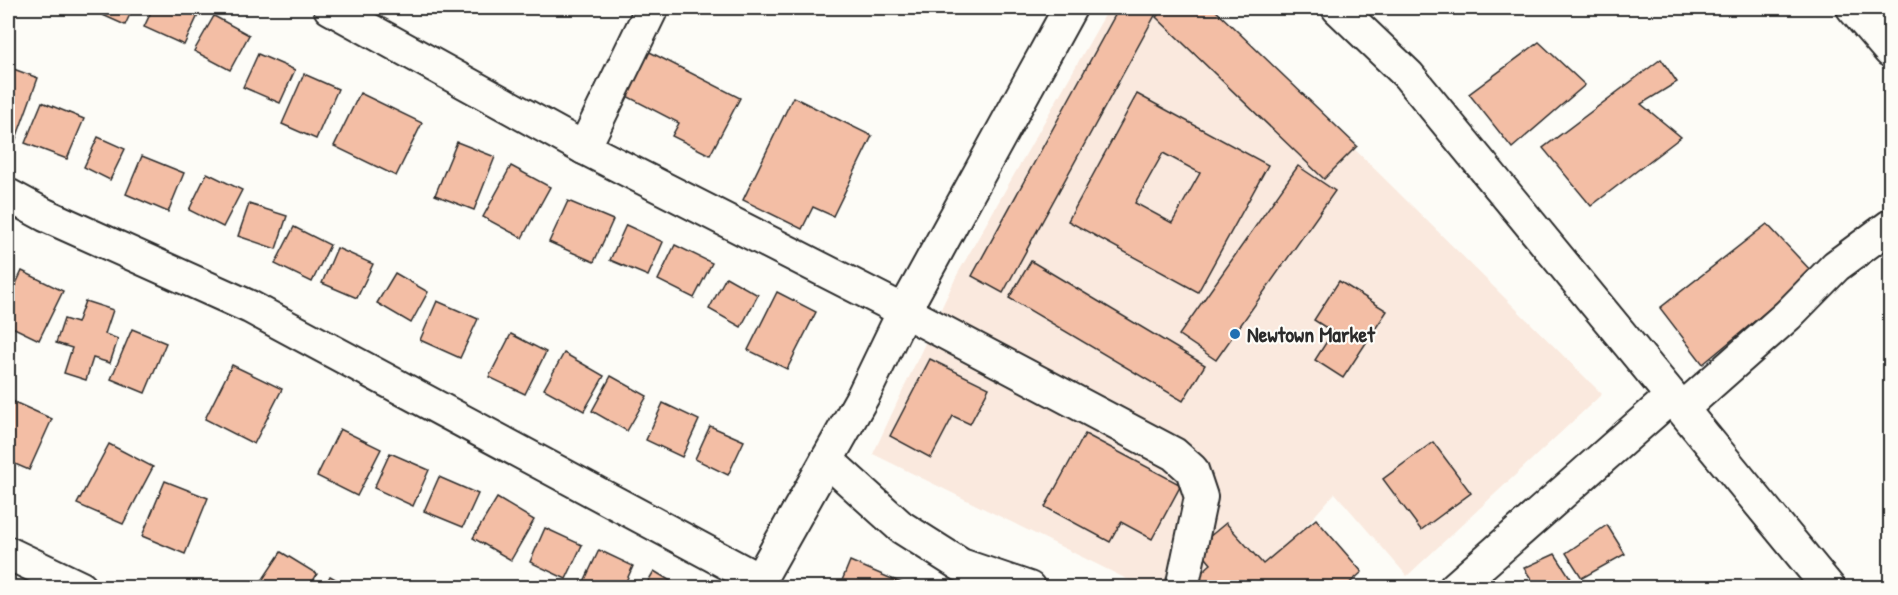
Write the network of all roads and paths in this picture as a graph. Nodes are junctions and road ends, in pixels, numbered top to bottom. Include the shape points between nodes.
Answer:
1 (330, 8) edge
2 (652, 8) edge
3 (1070, 8) edge
4 (1338, 8) edge
5 (1853, 8) edge
6 (1890, 51) edge
7 (584, 148) junction
8 (8, 195) edge
9 (1890, 226) edge
10 (904, 311) junction
11 (1677, 403) junction
12 (827, 460) junction
13 (8, 553) edge
14 (757, 584) edge
15 (1182, 587) edge
16 (81, 588) edge
17 (1029, 588) edge
18 (1455, 588) edge
19 (1829, 588) edge

1 - 7 street
2 - 7 street
3 - 10 street
4 - 11 street via 1408,75
5 - 6 street
7 - 10 street
8 - 14 street via 250,307
9 - 11 street via 1836,266 1788,315
10 - 12 street
10 - 15 street via 1174,454 1192,471 1201,497
11 - 18 street
11 - 19 street
12 - 14 street
12 - 17 street via 901,527 961,565
13 - 16 street

